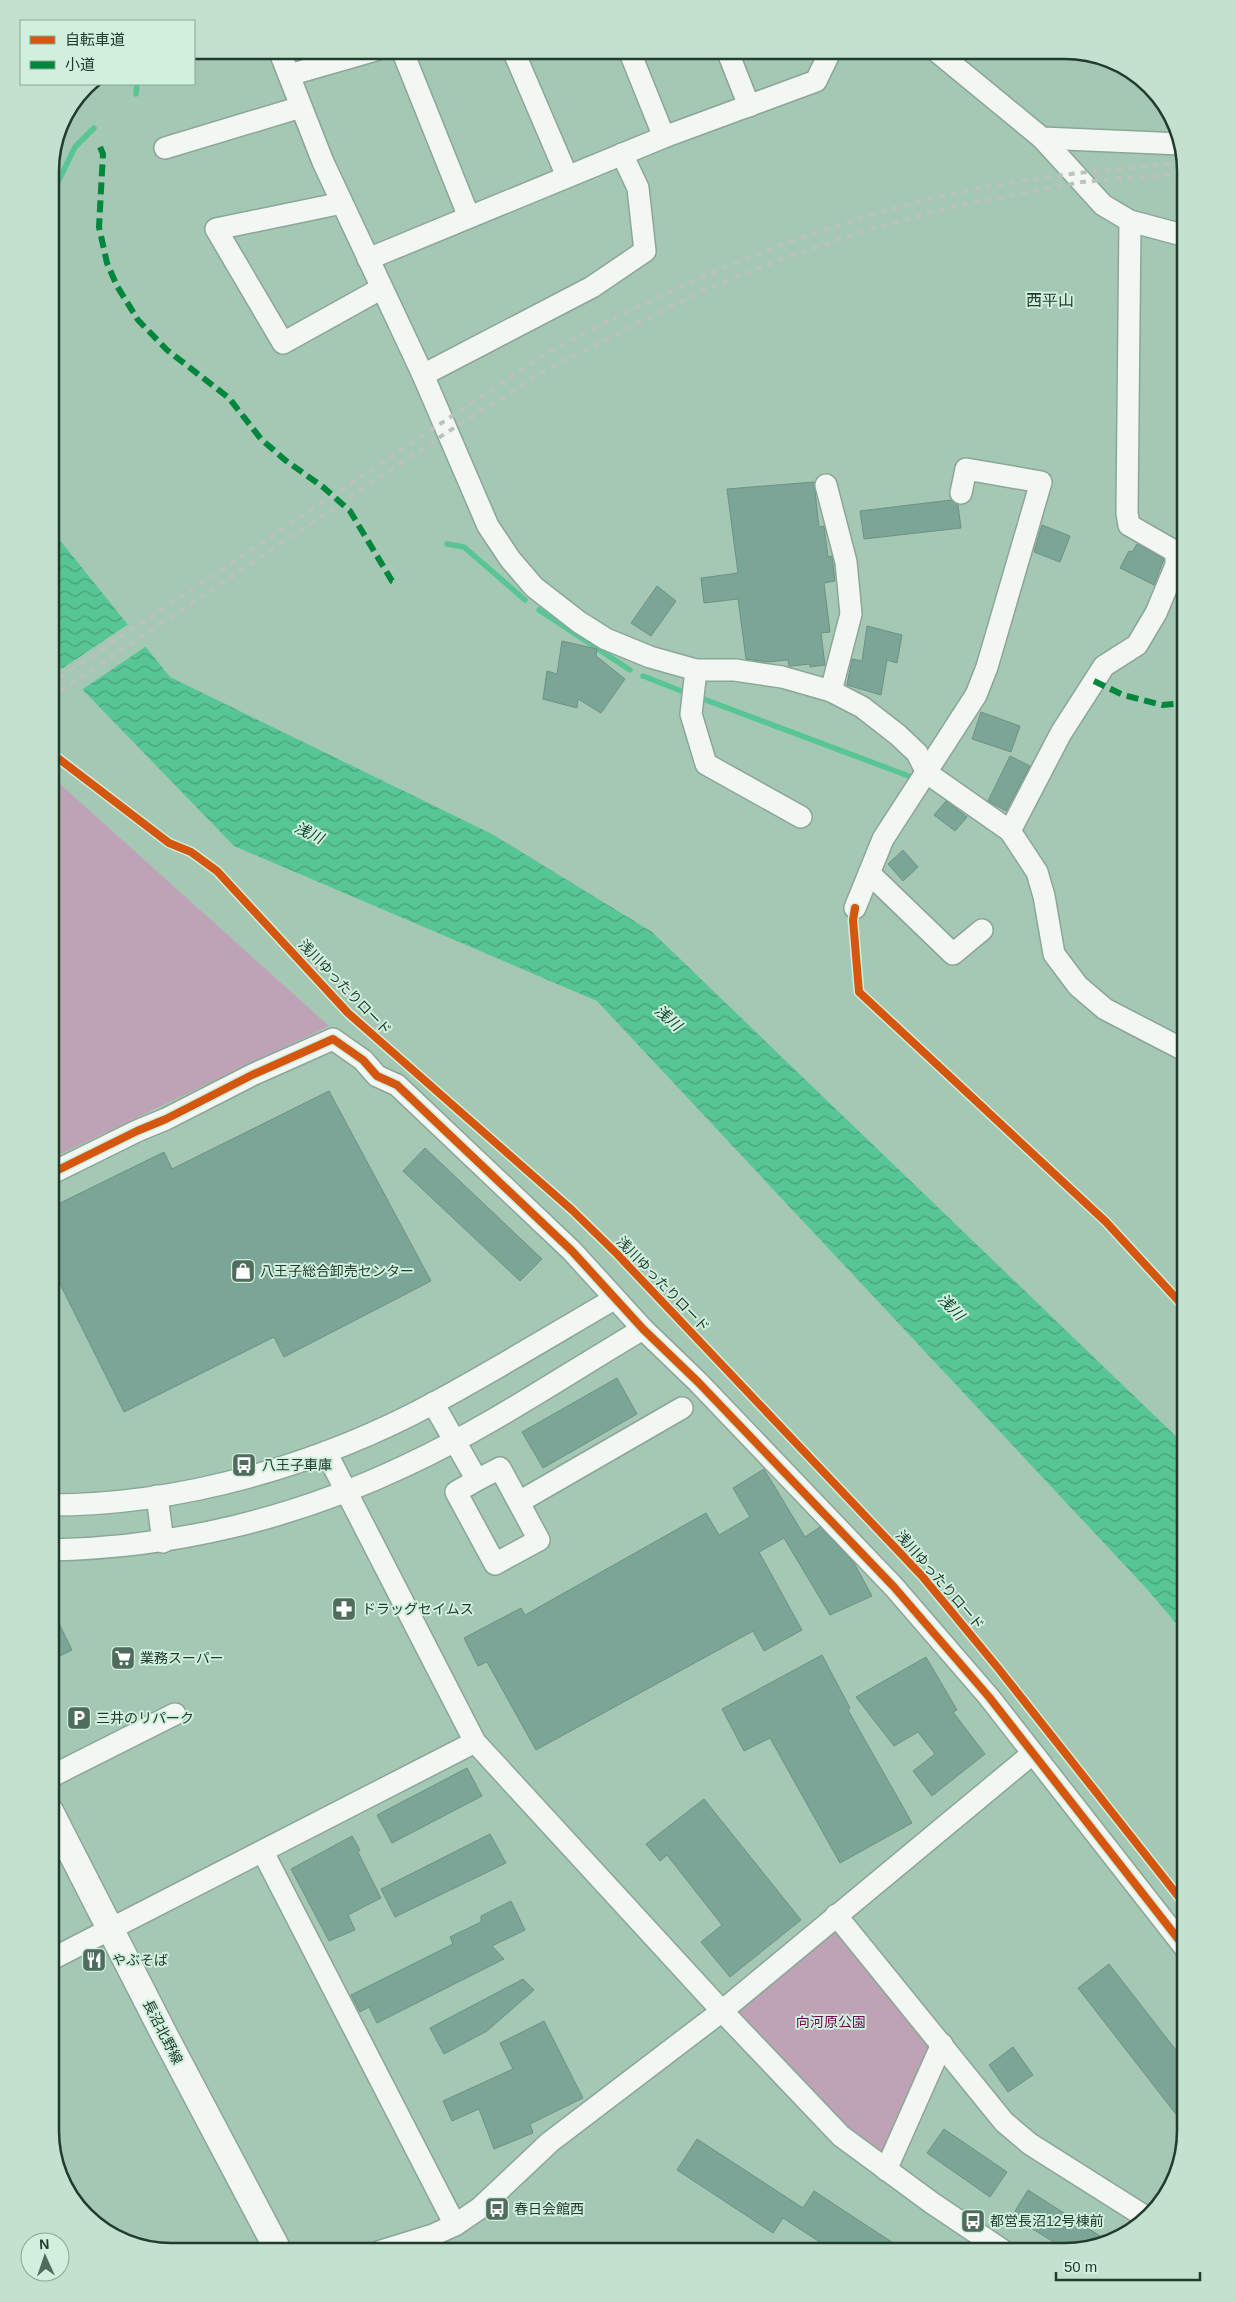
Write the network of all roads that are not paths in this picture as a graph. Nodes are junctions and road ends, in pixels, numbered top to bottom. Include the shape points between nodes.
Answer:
1 (282, 59) edge
2 (345, 59) edge
3 (406, 59) edge
4 (518, 59) edge
5 (633, 59) edge
6 (731, 59) edge
7 (827, 59) edge
8 (946, 59) edge
9 (289, 75) junction
10 (749, 106) junction
11 (301, 107) junction
12 (664, 137) junction
13 (1042, 138) junction
14 (1173, 144) edge
15 (165, 148) dead end
16 (622, 154) junction
17 (567, 176) junction
18 (342, 203) junction
19 (469, 217) junction
20 (1130, 221) junction
21 (1177, 234) edge
22 (368, 259) junction
23 (382, 288) junction
24 (423, 375) junction
25 (826, 485) dead end
26 (961, 493) dead end
27 (696, 670) junction
28 (831, 691) junction
29 (927, 773) junction
30 (801, 816) dead end
31 (1010, 831) junction
32 (869, 873) junction
33 (855, 908) dead end
34 (982, 930) dead end
35 (1177, 1046) edge
36 (59, 1170) edge
37 (614, 1299) junction
38 (643, 1329) junction
39 (433, 1403) junction
40 (682, 1408) dead end
41 (454, 1441) junction
42 (326, 1452) junction
43 (477, 1480) junction
44 (346, 1492) junction
45 (157, 1496) junction
46 (519, 1502) junction
47 (59, 1504) edge
48 (164, 1542) junction
49 (59, 1549) edge
50 (174, 1714) dead end
51 (476, 1742) junction
52 (1032, 1754) junction
53 (59, 1772) edge
54 (59, 1828) edge
55 (263, 1852) junction
56 (836, 1915) junction
57 (111, 1929) junction
58 (1177, 1938) edge
59 (59, 1955) edge
60 (722, 2011) junction
61 (942, 2044) junction
62 (886, 2170) junction
63 (1140, 2214) edge
64 (455, 2225) junction
65 (274, 2243) edge
66 (433, 2243) edge
67 (992, 2243) edge

1 - 9 street
2 - 9 street
3 - 19 street
4 - 17 street
5 - 12 street
6 - 10 street
7 - 10 street via 816,81
8 - 13 street
9 - 11 street
10 - 12 street
11 - 15 street
11 - 18 street
12 - 16 street
13 - 14 street
13 - 20 street via 1103,205
16 - 17 street
16 - 24 street via 638,188 645,252 592,287
17 - 19 street
18 - 22 street
18 - 23 street via 216,229 283,343
19 - 22 street
20 - 21 street
20 - 31 street via 1127,512 1129,525 1176,552 1176,565 1156,613 1138,645 1104,666 1060,733
22 - 23 street
23 - 24 street
24 - 27 street via 488,526 534,586 606,639 650,658
25 - 28 street via 846,562 851,614
26 - 29 street via 966,469 1041,482 987,667 976,695
27 - 28 street via 735,670 782,677
27 - 30 street via 691,714 706,764
28 - 29 street via 862,707 898,735 917,753
29 - 31 street
29 - 32 street via 882,839
31 - 35 street via 1037,872 1054,954 1078,986 1105,1009
32 - 33 street
32 - 34 street via 953,954
36 - 37 street via 333,1039 363,1060 378,1076 397,1085 572,1251
37 - 38 street
37 - 39 street
38 - 41 street
38 - 52 street via 894,1587
39 - 41 street
39 - 42 street
40 - 46 street
41 - 43 street
41 - 44 street
42 - 44 street
42 - 45 street via 249,1477
43 - 46 street via 500,1468
43 - 46 street via 456,1492 495,1564 539,1540
44 - 48 street via 264,1518
44 - 51 street
45 - 47 street
45 - 48 street
48 - 49 street
50 - 53 street
51 - 55 street
51 - 60 street
52 - 56 street
52 - 58 street
54 - 57 main road, 長沼北野線
55 - 57 street
55 - 64 street
56 - 60 street
56 - 61 street
57 - 59 street
57 - 65 main road, 長沼北野線
60 - 62 street via 841,2136
60 - 64 street via 550,2142 480,2208
61 - 62 street
61 - 63 street via 1004,2122 1030,2144
62 - 67 street
64 - 66 street

